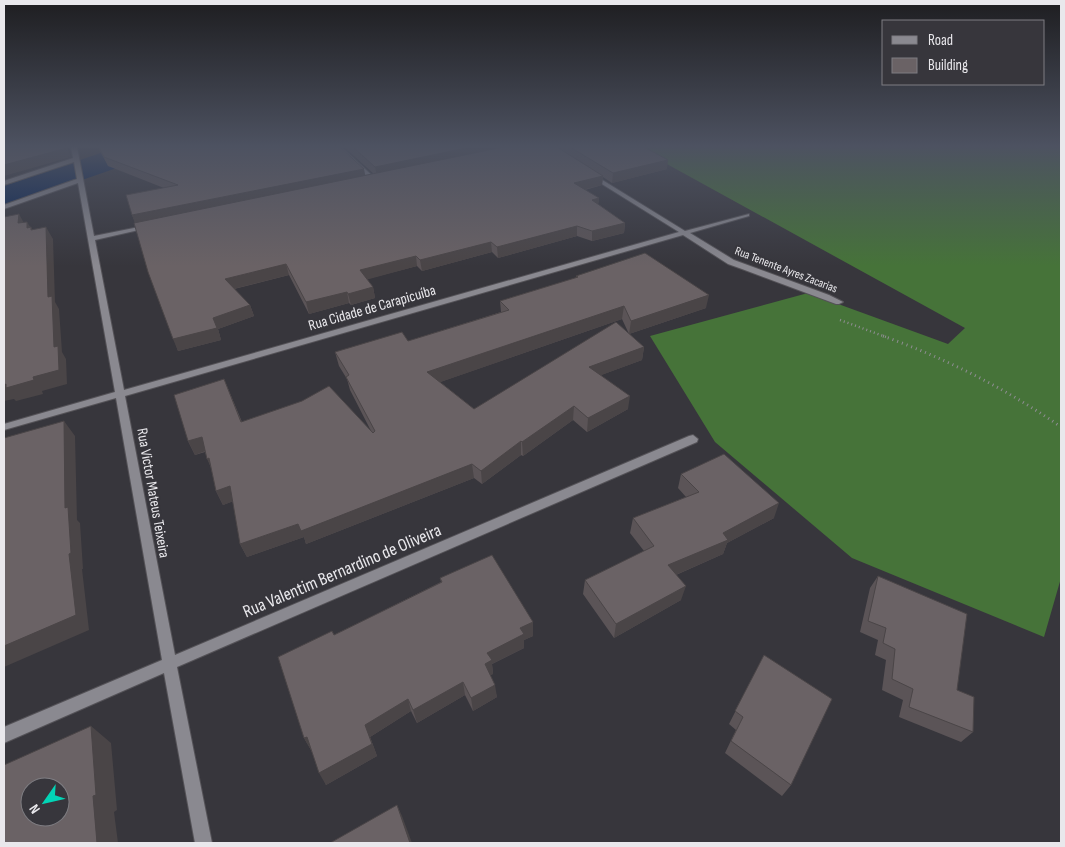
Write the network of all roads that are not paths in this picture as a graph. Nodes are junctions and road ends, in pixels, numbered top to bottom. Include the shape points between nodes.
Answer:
1 (51, 187) edge
2 (81, 187) edge
3 (610, 187) edge
4 (4, 207) edge
5 (747, 215) dead end
6 (157, 226) edge
7 (684, 233) junction
8 (91, 239) junction
9 (840, 302) dead end
10 (120, 394) junction
11 (4, 427) edge
12 (693, 439) dead end
13 (169, 664) junction
14 (4, 735) edge
15 (203, 843) edge

1 - 4 street
2 - 8 street, Rua Victor Mateus Teixeira
3 - 7 street, Rua Tenente Ayres Zacarias
5 - 7 street, Rua Cidade de Carapicuíba
6 - 8 street
7 - 9 street, Rua Tenente Ayres Zacarias via 738,266
7 - 10 street, Rua Cidade de Carapicuíba
8 - 10 street, Rua Victor Mateus Teixeira
10 - 11 street, Rua Cidade de Carapicuíba
10 - 13 street, Rua Victor Mateus Teixeira
12 - 13 street, Rua Valentim Bernardino de Oliveira
13 - 14 street, Rua Valentim Bernardino de Oliveira
13 - 15 street, Rua Victor Mateus Teixeira

